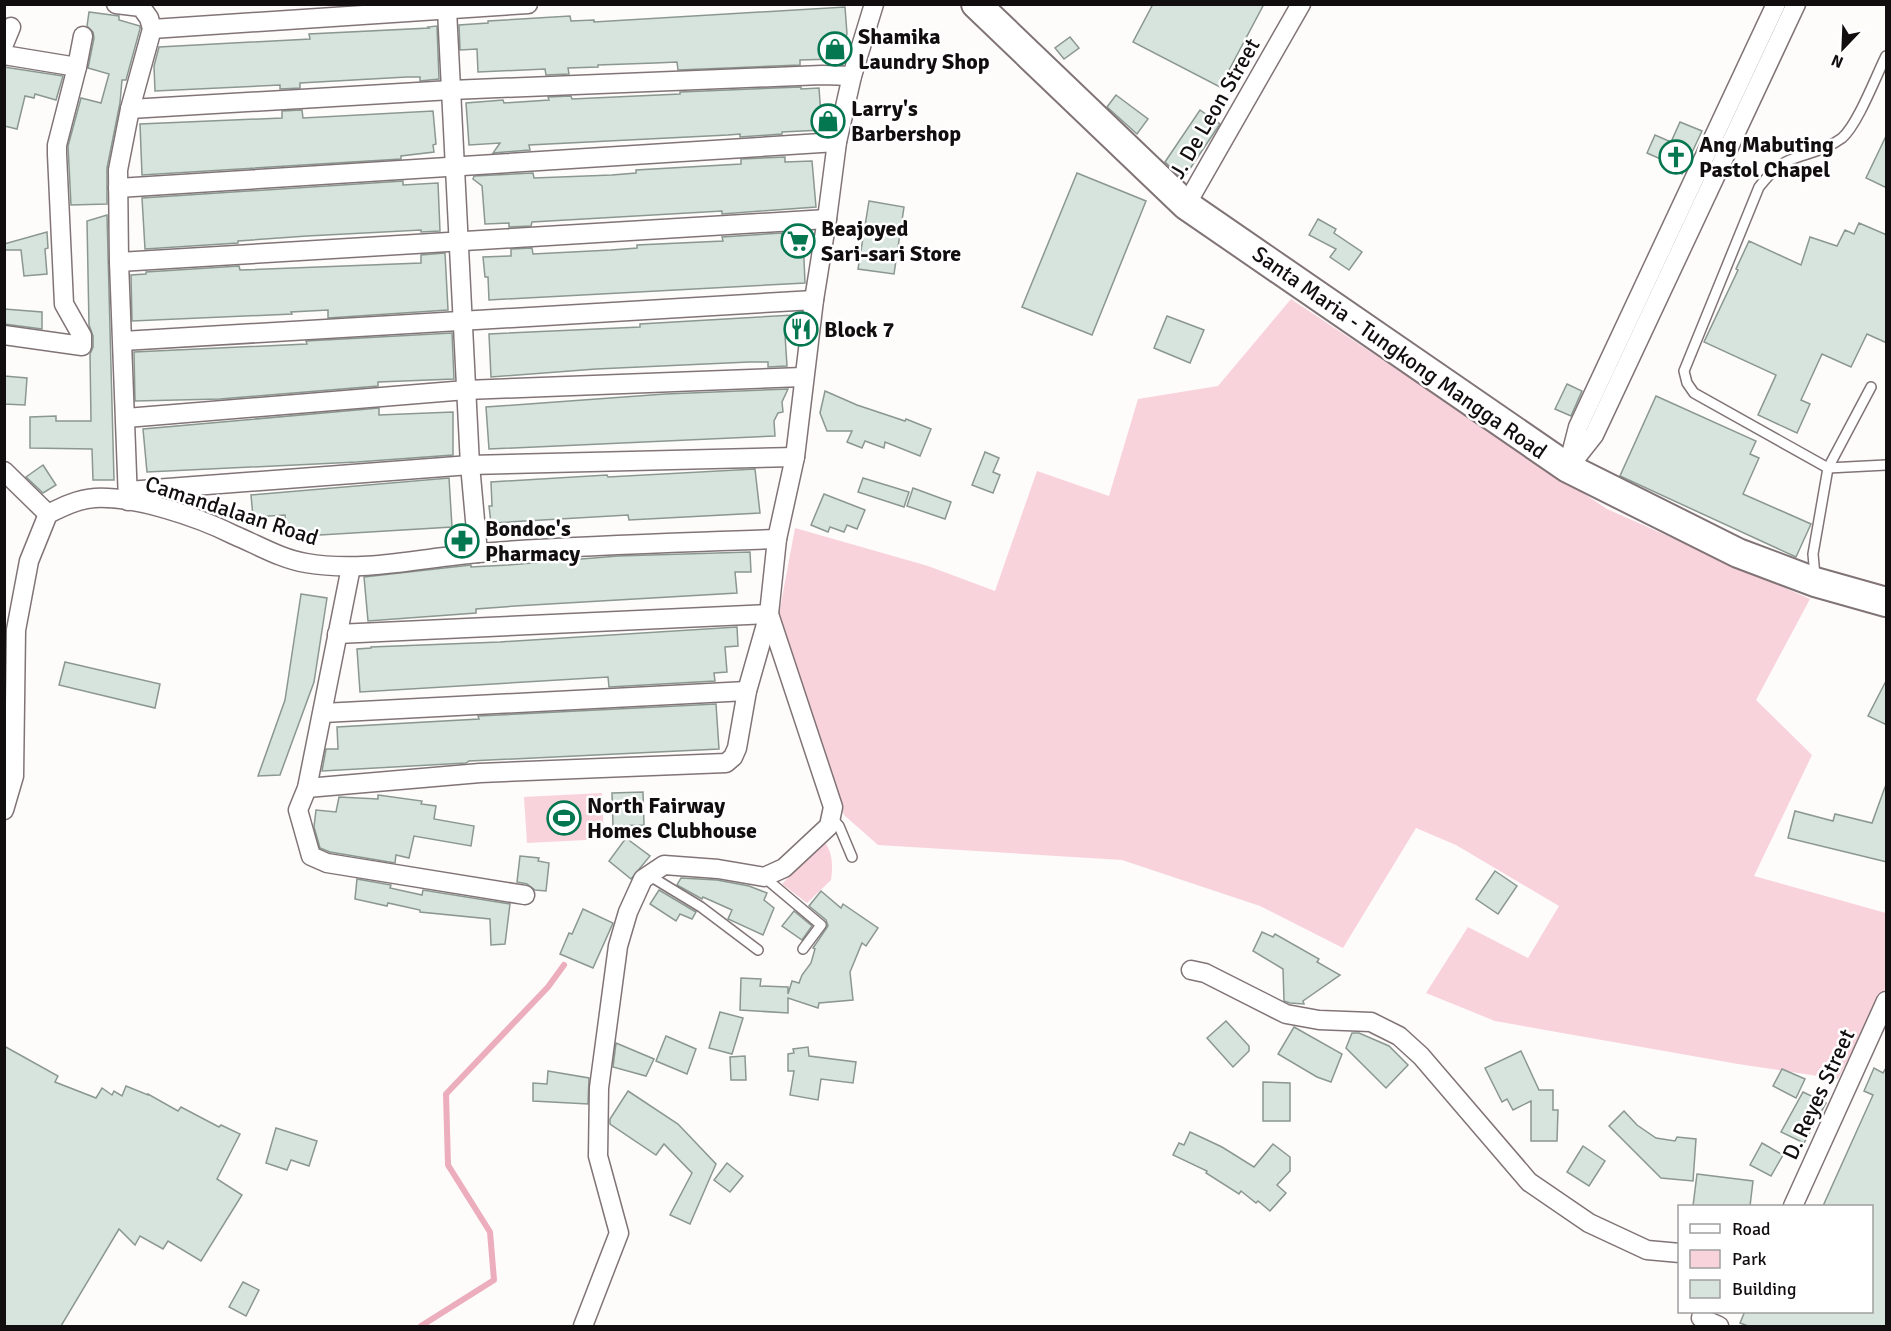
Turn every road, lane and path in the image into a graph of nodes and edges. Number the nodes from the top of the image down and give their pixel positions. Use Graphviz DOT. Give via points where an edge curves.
graph roads {
  1 [pos="116,4"];
  2 [pos="528,4"];
  3 [pos="874,4"];
  4 [pos="976,4"];
  5 [pos="1301,4"];
  6 [pos="1776,4"];
  7 [pos="1796,4"];
  8 [pos="447,10"];
  9 [pos="11,27"];
  10 [pos="152,29"];
  11 [pos="83,36"];
  12 [pos="4,44"];
  13 [pos="4,55"];
  14 [pos="1887,56"];
  15 [pos="77,67"];
  16 [pos="852,76"];
  17 [pos="452,90"];
  18 [pos="130,109"];
  19 [pos="837,142"];
  20 [pos="455,167"];
  21 [pos="118,188"];
  22 [pos="1186,205"];
  23 [pos="827,219"];
  24 [pos="459,243"];
  25 [pos="119,262"];
  26 [pos="814,300"];
  27 [pos="463,321"];
  28 [pos="4,335"];
  29 [pos="123,341"];
  30 [pos="804,377"];
  31 [pos="1871,387"];
  32 [pos="466,390"];
  33 [pos="126,418"];
  34 [pos="795,457"];
  35 [pos="470,465"];
  36 [pos="1887,465"];
  37 [pos="1568,468"];
  38 [pos="1828,468"];
  39 [pos="4,471"];
  40 [pos="128,496"];
  41 [pos="48,514"];
  42 [pos="777,539"];
  43 [pos="478,554"];
  44 [pos="351,567"];
  45 [pos="1815,582"];
  46 [pos="1887,602"];
  47 [pos="770,614"];
  48 [pos="337,634"];
  49 [pos="747,691"];
  50 [pos="323,713"];
  51 [pos="307,788"];
  52 [pos="4,810"];
  53 [pos="831,818"];
  54 [pos="852,856"];
  55 [pos="650,876"];
  56 [pos="764,877"];
  57 [pos="525,895"];
  58 [pos="803,949"];
  59 [pos="758,950"];
  60 [pos="1191,970"];
  61 [pos="1887,1001"];
  62 [pos="1792,1205"];
  63 [pos="1678,1253"];
  64 [pos="1702,1319"];
  65 [pos="583,1326"];
  66 [pos="1719,1326"];
  1 -- 10 [label="street" via="141,7"];
  2 -- 8 [label="street"];
  3 -- 16 [label="street"];
  4 -- 22 [label="main road, Santa Maria - Tungkong Mangga Road"];
  5 -- 22 [label="street, J. De Leon Street"];
  6 -- 37 [label="street" via="1578,427"];
  7 -- 37 [label="street" via="1594,435"];
  8 -- 10 [label="street"];
  8 -- 17 [label="street"];
  9 -- 12 [label="street"];
  10 -- 18 [label="street"];
  11 -- 15 [label="street"];
  13 -- 15 [label="street"];
  14 -- 38 [label="lane" via="1844,136 1828,147 1788,160 1759,187 1684,371 1694,393"];
  15 -- 28 [label="street" via="57,154 64,304 82,336 82,346"];
  16 -- 17 [label="street"];
  16 -- 19 [label="street"];
  17 -- 18 [label="street"];
  17 -- 20 [label="street"];
  18 -- 21 [label="street"];
  19 -- 20 [label="street"];
  19 -- 23 [label="street"];
  20 -- 21 [label="street"];
  20 -- 24 [label="street"];
  21 -- 25 [label="street"];
  22 -- 37 [label="main road, Santa Maria - Tungkong Mangga Road"];
  23 -- 24 [label="street"];
  23 -- 26 [label="street"];
  24 -- 25 [label="street"];
  24 -- 27 [label="street"];
  25 -- 29 [label="street"];
  26 -- 27 [label="street"];
  26 -- 30 [label="street"];
  27 -- 29 [label="street"];
  27 -- 32 [label="street"];
  29 -- 33 [label="street"];
  30 -- 32 [label="street"];
  30 -- 34 [label="street"];
  31 -- 38 [label="lane"];
  32 -- 33 [label="street"];
  32 -- 35 [label="street"];
  33 -- 40 [label="street"];
  34 -- 35 [label="street"];
  34 -- 42 [label="street"];
  35 -- 40 [label="street"];
  35 -- 43 [label="street"];
  36 -- 38 [label="lane"];
  37 -- 45 [label="main road, Santa Maria - Tungkong Mangga Road" via="1738,553"];
  38 -- 45 [label="lane" via="1813,554"];
  39 -- 41 [label="street"];
  40 -- 41 [label="street, Camandalaan Road" via="94,498"];
  40 -- 44 [label="street, Camandalaan Road" via="232,533 273,553 305,563"];
  41 -- 52 [label="street" via="29,561 16,630 14,776"];
  42 -- 43 [label="street, Camandalaan Road"];
  42 -- 47 [label="street"];
  43 -- 44 [label="street, Camandalaan Road"];
  44 -- 48 [label="street"];
  45 -- 46 [label="main road, Santa Maria - Tungkong Mangga Road"];
  47 -- 48 [label="street"];
  47 -- 49 [label="street"];
  47 -- 53 [label="street" via="833,807"];
  48 -- 50 [label="street"];
  49 -- 50 [label="street"];
  49 -- 51 [label="street" via="737,748 726,763 480,772"];
  50 -- 51 [label="street"];
  51 -- 57 [label="street" via="298,810 311,856 327,863"];
  53 -- 54 [label="lane" via="839,826"];
  53 -- 56 [label="street" via="804,851 784,868"];
  55 -- 56 [label="street" via="664,865"];
  55 -- 59 [label="lane"];
  55 -- 65 [label="street" via="643,879 618,946 598,1088 598,1156 619,1233"];
  56 -- 58 [label="lane" via="821,925"];
  60 -- 63 [label="street" via="1205,973 1286,1014 1371,1022 1399,1036 1421,1056 1529,1182 1589,1223 1647,1250"];
  61 -- 62 [label="street, D. Reyes Street"];
  64 -- 66 [label="street"];
}
